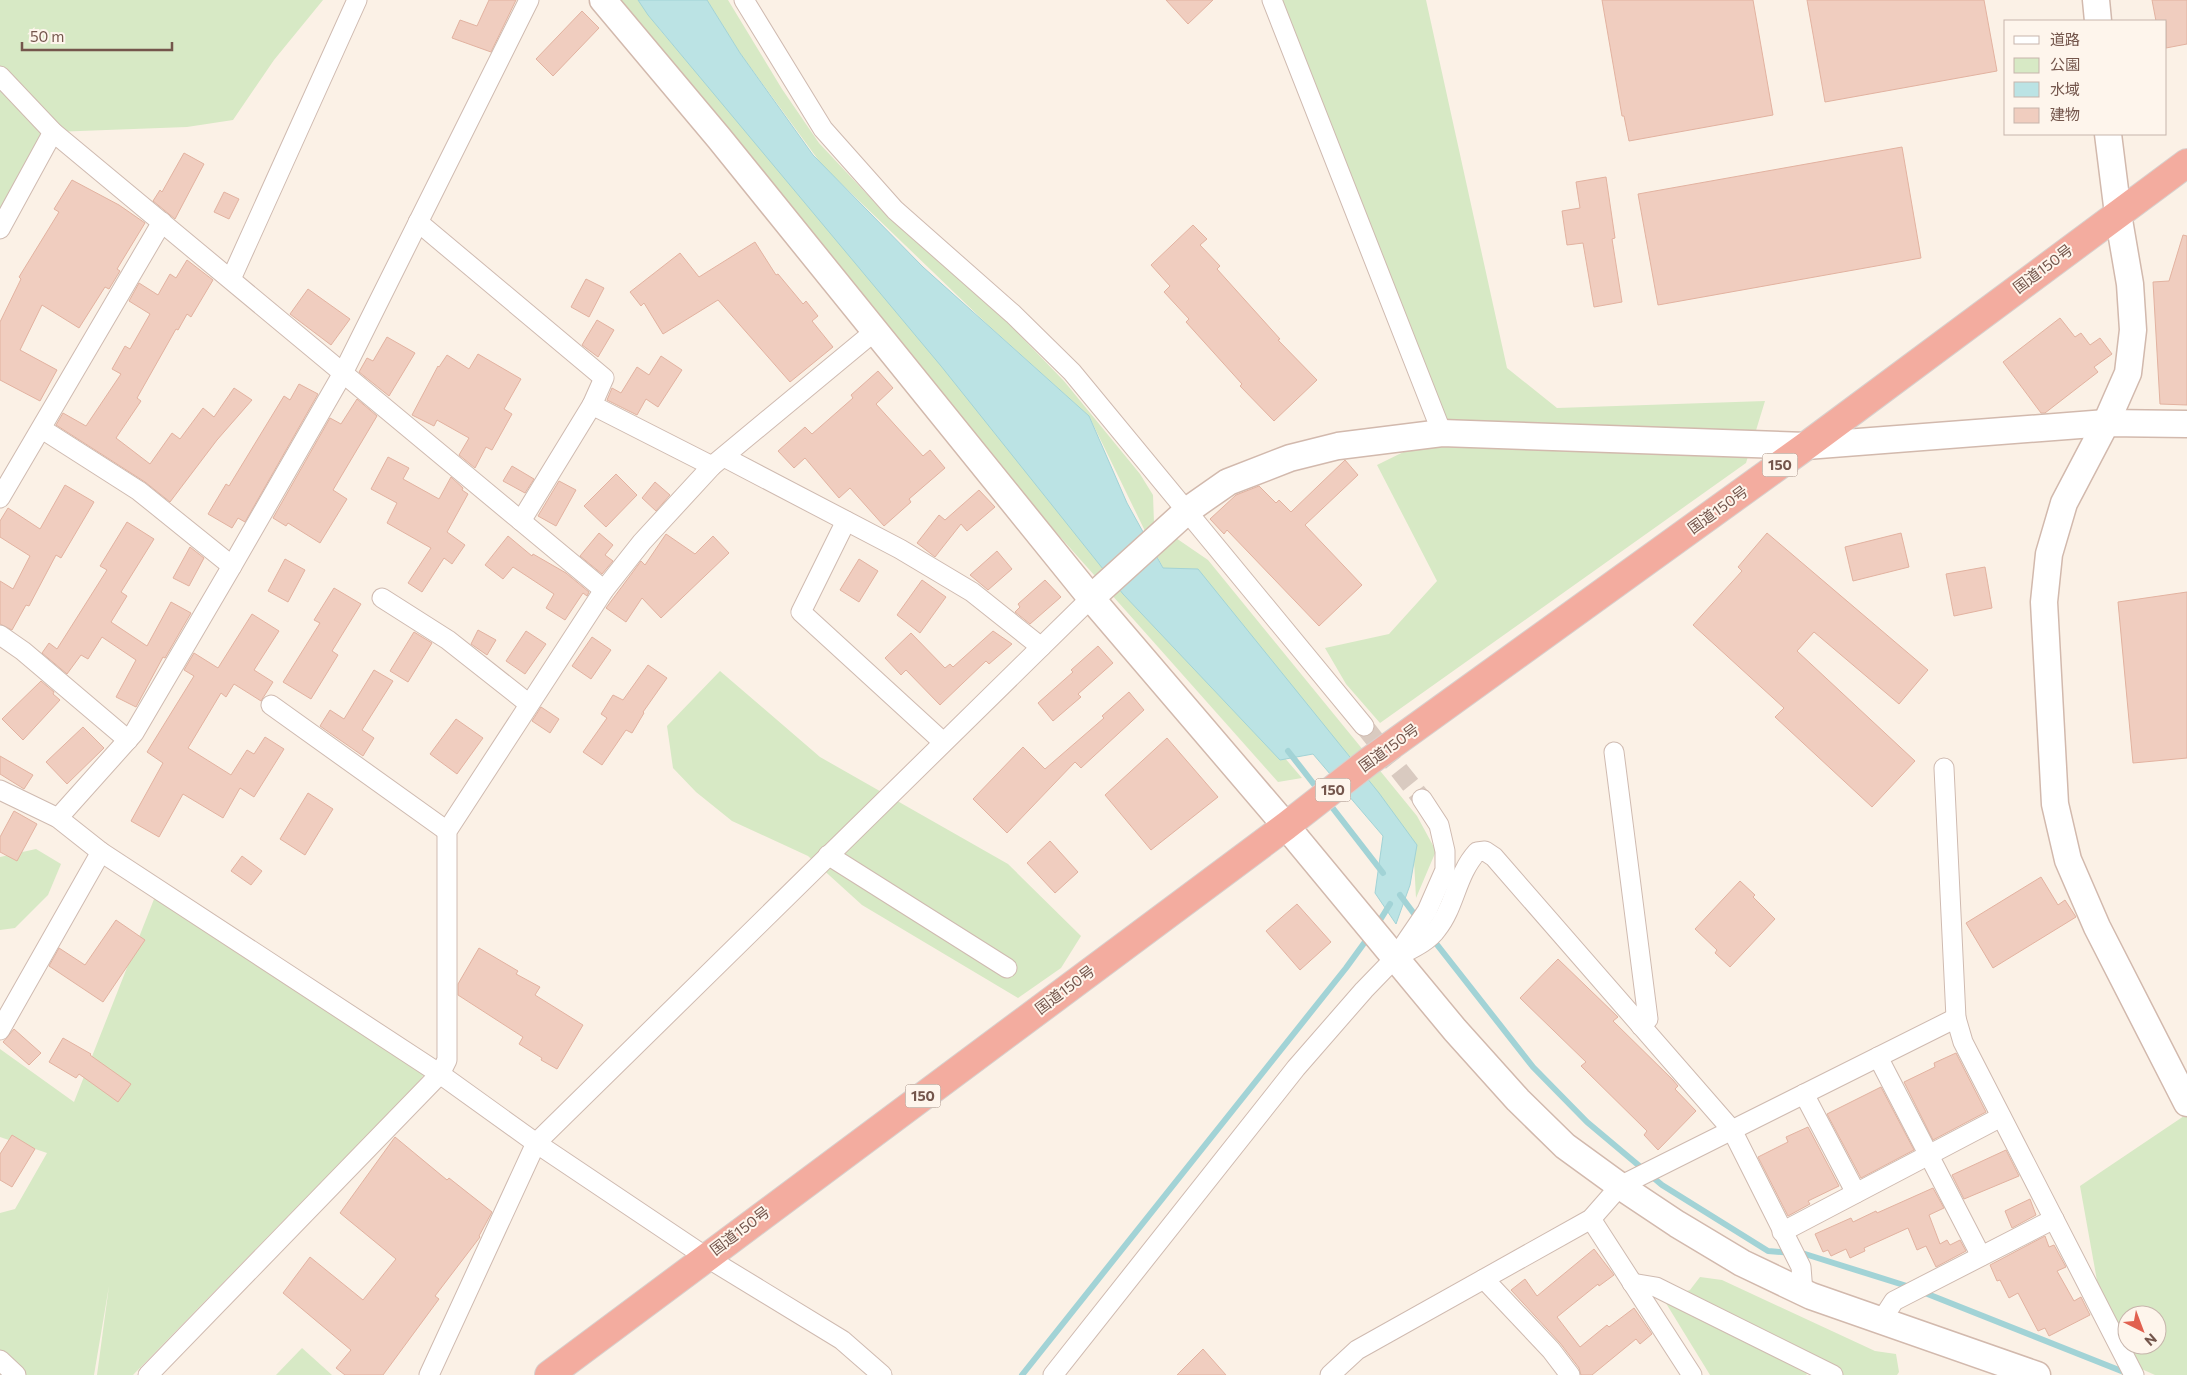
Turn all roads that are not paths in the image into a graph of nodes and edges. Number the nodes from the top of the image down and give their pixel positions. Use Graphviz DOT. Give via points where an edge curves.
graph roads {
  1 [pos="357,0"];
  2 [pos="529,0"];
  3 [pos="603,0"];
  4 [pos="744,0"];
  5 [pos="1272,0"];
  6 [pos="2096,0"];
  7 [pos="2098,20"];
  8 [pos="0,76"];
  9 [pos="53,132"];
  10 [pos="2108,135"];
  11 [pos="2187,163"];
  12 [pos="2118,214"];
  13 [pos="162,222"];
  14 [pos="418,222"];
  15 [pos="0,229"];
  16 [pos="231,279"];
  17 [pos="875,332"];
  18 [pos="343,373"];
  19 [pos="592,406"];
  20 [pos="2106,423"];
  21 [pos="2187,424"];
  22 [pos="42,429"];
  23 [pos="1442,432"];
  24 [pos="1806,446"];
  25 [pos="718,462"];
  26 [pos="0,498"];
  27 [pos="1188,510"];
  28 [pos="521,521"];
  29 [pos="846,521"];
  30 [pos="232,566"];
  31 [pos="604,590"];
  32 [pos="1097,593"];
  33 [pos="382,598"];
  34 [pos="0,635"];
  35 [pos="1041,647"];
  36 [pos="529,704"];
  37 [pos="271,705"];
  38 [pos="1364,726"];
  39 [pos="128,740"];
  40 [pos="943,742"];
  41 [pos="1614,752"];
  42 [pos="1944,768"];
  43 [pos="0,790"];
  44 [pos="1422,799"];
  45 [pos="58,818"];
  46 [pos="1292,822"];
  47 [pos="447,830"];
  48 [pos="101,852"];
  49 [pos="828,855"];
  50 [pos="1391,953"];
  51 [pos="1007,968"];
  52 [pos="1956,1018"];
  53 [pos="1641,1026"];
  54 [pos="0,1030"];
  55 [pos="1878,1057"];
  56 [pos="440,1074"];
  57 [pos="1804,1094"];
  58 [pos="2187,1103"];
  59 [pos="2001,1116"];
  60 [pos="1732,1130"];
  61 [pos="536,1143"];
  62 [pos="1928,1155"];
  63 [pos="1620,1186"];
  64 [pos="1856,1193"];
  65 [pos="1590,1219"];
  66 [pos="2054,1219"];
  67 [pos="1782,1232"];
  68 [pos="1981,1256"];
  69 [pos="706,1257"];
  70 [pos="1484,1279"];
  71 [pos="1632,1283"];
  72 [pos="1803,1292"];
  73 [pos="1881,1321"];
  74 [pos="0,1360"];
  75 [pos="16,1375"];
  76 [pos="148,1375"];
  77 [pos="429,1375"];
  78 [pos="549,1375"];
  79 [pos="882,1375"];
  80 [pos="1053,1375"];
  81 [pos="1330,1375"];
  82 [pos="1570,1375"];
  83 [pos="1692,1375"];
  84 [pos="1833,1375"];
  85 [pos="2037,1375"];
  86 [pos="2134,1375"];
  1 -- 16 [label="street"];
  2 -- 14 [label="street"];
  3 -- 17 [label="street"];
  4 -- 27 [label="street" via="823,129 895,210 1013,314 1072,372"];
  5 -- 23 [label="street"];
  6 -- 7 [label="street"];
  8 -- 9 [label="street"];
  9 -- 13 [label="street"];
  9 -- 15 [label="street"];
  10 -- 12 [label="street"];
  11 -- 12 [label="highway, 国道150号 / 150"];
  12 -- 20 [label="street" via="2130,284 2133,330 2128,373"];
  12 -- 24 [label="highway, 国道150号 / 150"];
  13 -- 16 [label="street"];
  13 -- 22 [label="street"];
  14 -- 18 [label="street"];
  14 -- 19 [label="street" via="604,378"];
  16 -- 18 [label="street"];
  17 -- 25 [label="street"];
  17 -- 32 [label="street"];
  18 -- 28 [label="street"];
  18 -- 30 [label="street"];
  19 -- 25 [label="street"];
  19 -- 28 [label="street"];
  20 -- 21 [label="street"];
  20 -- 24 [label="street"];
  20 -- 58 [label="street" via="2064,503 2049,554 2044,602 2055,804 2068,860 2097,927"];
  22 -- 26 [label="street"];
  22 -- 30 [label="street" via="139,491"];
  23 -- 24 [label="street"];
  23 -- 27 [label="street" via="1338,446 1290,458 1228,482"];
  24 -- 46 [label="highway, 国道150号 / 150" via="1368,762"];
  25 -- 29 [label="street"];
  25 -- 31 [label="street" via="642,542"];
  27 -- 32 [label="street"];
  27 -- 38 [label="street"];
  28 -- 31 [label="street"];
  29 -- 35 [label="street" via="972,592"];
  29 -- 40 [label="street" via="801,612"];
  30 -- 39 [label="street"];
  31 -- 36 [label="street"];
  32 -- 35 [label="street"];
  32 -- 46 [label="street"];
  33 -- 36 [label="street" via="448,640"];
  34 -- 39 [label="street" via="23,650"];
  35 -- 40 [label="street"];
  36 -- 47 [label="street"];
  37 -- 47 [label="street"];
  39 -- 45 [label="street"];
  40 -- 49 [label="street"];
  41 -- 53 [label="street" via="1648,1019"];
  42 -- 52 [label="street"];
  43 -- 45 [label="street"];
  44 -- 50 [label="street" via="1439,825 1446,851 1445,870 1427,911"];
  45 -- 48 [label="street"];
  46 -- 50 [label="street" via="1362,919"];
  46 -- 69 [label="highway, 国道150号 / 150"];
  47 -- 56 [label="street" via="447,1060"];
  48 -- 54 [label="street"];
  48 -- 56 [label="street"];
  49 -- 51 [label="street"];
  49 -- 61 [label="street"];
  50 -- 53 [label="street" via="1423,942 1437,930 1466,866 1477,852 1485,851 1494,857"];
  50 -- 63 [label="street" via="1454,1030 1518,1100 1565,1146"];
  50 -- 80 [label="street"];
  52 -- 55 [label="street"];
  52 -- 59 [label="street" via="1963,1042"];
  53 -- 60 [label="street"];
  55 -- 57 [label="street"];
  55 -- 62 [label="street"];
  56 -- 61 [label="street"];
  56 -- 76 [label="street"];
  57 -- 60 [label="street"];
  57 -- 64 [label="street"];
  59 -- 62 [label="street"];
  59 -- 66 [label="street"];
  60 -- 63 [label="street"];
  60 -- 67 [label="street"];
  61 -- 69 [label="street"];
  61 -- 77 [label="street"];
  62 -- 64 [label="street"];
  62 -- 68 [label="street"];
  63 -- 65 [label="street"];
  63 -- 72 [label="street" via="1742,1263"];
  64 -- 67 [label="street"];
  65 -- 70 [label="street"];
  65 -- 71 [label="street"];
  66 -- 68 [label="street"];
  66 -- 86 [label="street"];
  67 -- 72 [label="street" via="1801,1267"];
  68 -- 73 [label="street" via="1894,1301"];
  69 -- 78 [label="highway, 国道150号 / 150"];
  69 -- 79 [label="street" via="842,1340"];
  70 -- 81 [label="street" via="1357,1350"];
  70 -- 82 [label="street" via="1551,1350"];
  71 -- 83 [label="street"];
  71 -- 84 [label="street" via="1656,1287"];
  72 -- 73 [label="street"];
  73 -- 85 [label="street"];
  74 -- 75 [label="street"];
}
